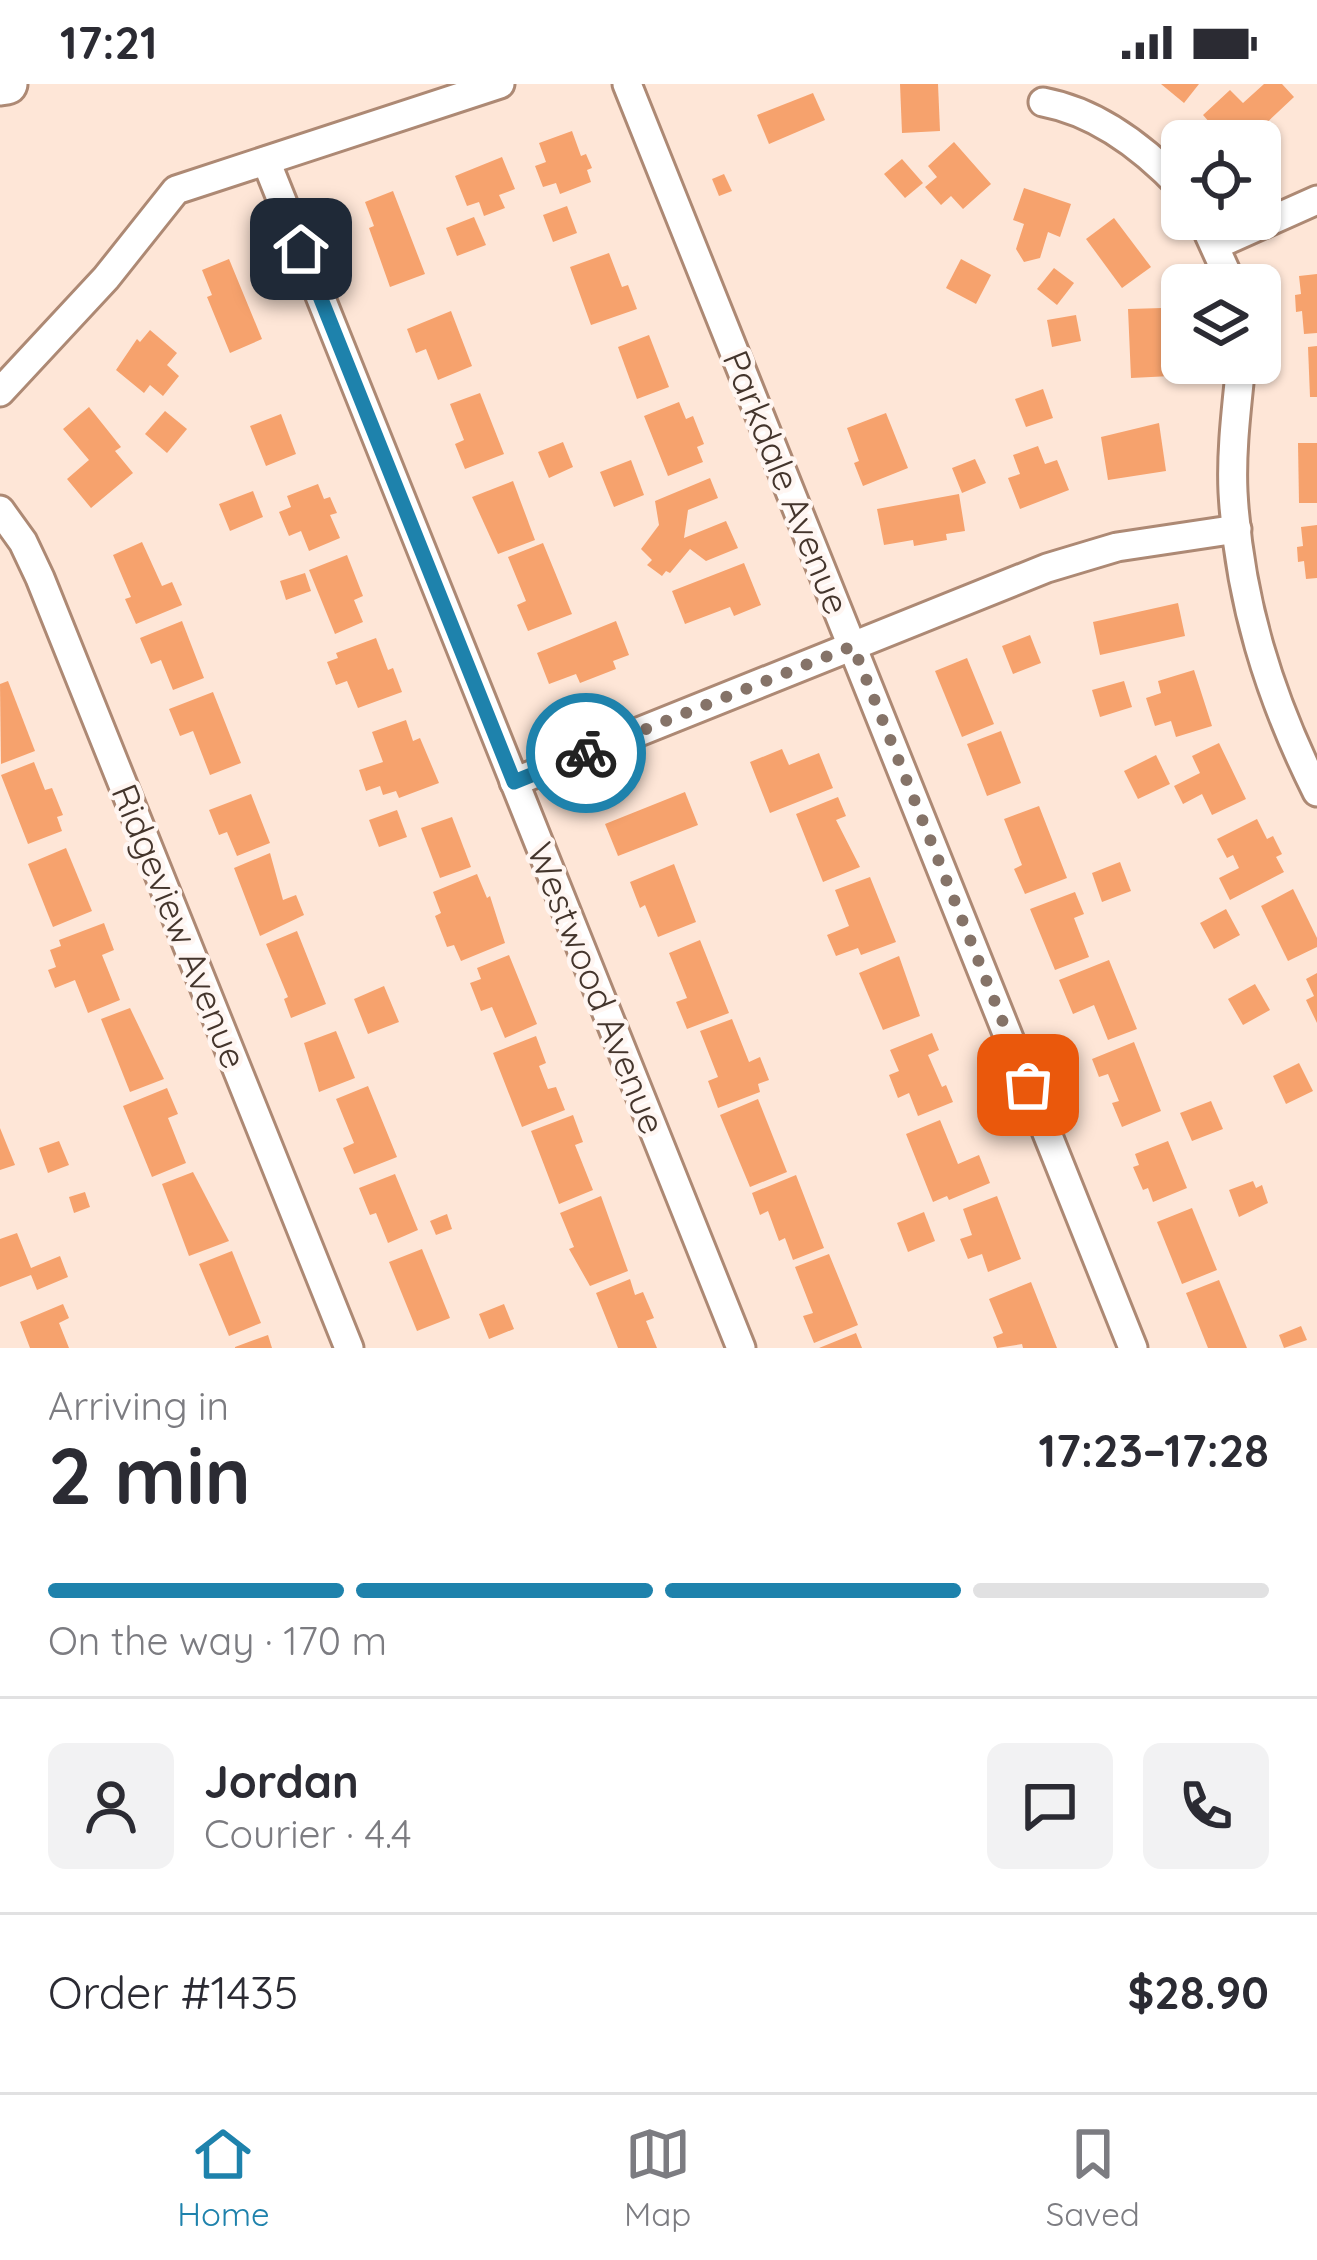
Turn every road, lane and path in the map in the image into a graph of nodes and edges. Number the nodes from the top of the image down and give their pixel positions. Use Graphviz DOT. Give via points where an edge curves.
graph roads {
  1 [pos="500,84"];
  2 [pos="627,84"];
  3 [pos="1043,102"];
  4 [pos="266,161"];
  5 [pos="1161,169"];
  6 [pos="1317,200"];
  7 [pos="1213,240"];
  8 [pos="1216,245"];
  9 [pos="1224,264"];
  10 [pos="1239,384"];
  11 [pos="0,392"];
  12 [pos="0,510"];
  13 [pos="1237,529"];
  14 [pos="853,646"];
  15 [pos="514,782"];
  16 [pos="1317,791"];
  17 [pos="349,1348"];
  18 [pos="741,1348"];
  19 [pos="1133,1348"];
  1 -- 4 [label="street"];
  2 -- 14 [label="street, Parkdale Avenue"];
  3 -- 5 [label="street" via="1132,142"];
  4 -- 11 [label="street" via="176,190"];
  4 -- 15 [label="street, Westwood Avenue"];
  6 -- 8 [label="street"];
  7 -- 8 [label="street"];
  8 -- 9 [label="street"];
  10 -- 13 [label="street"];
  12 -- 17 [label="street, Ridgeview Avenue" via="40,578"];
  13 -- 14 [label="street" via="1117,547 1047,568"];
  13 -- 16 [label="street" via="1253,634"];
  14 -- 15 [label="street"];
  14 -- 19 [label="street, Parkdale Avenue"];
  15 -- 18 [label="street, Westwood Avenue"];
}
